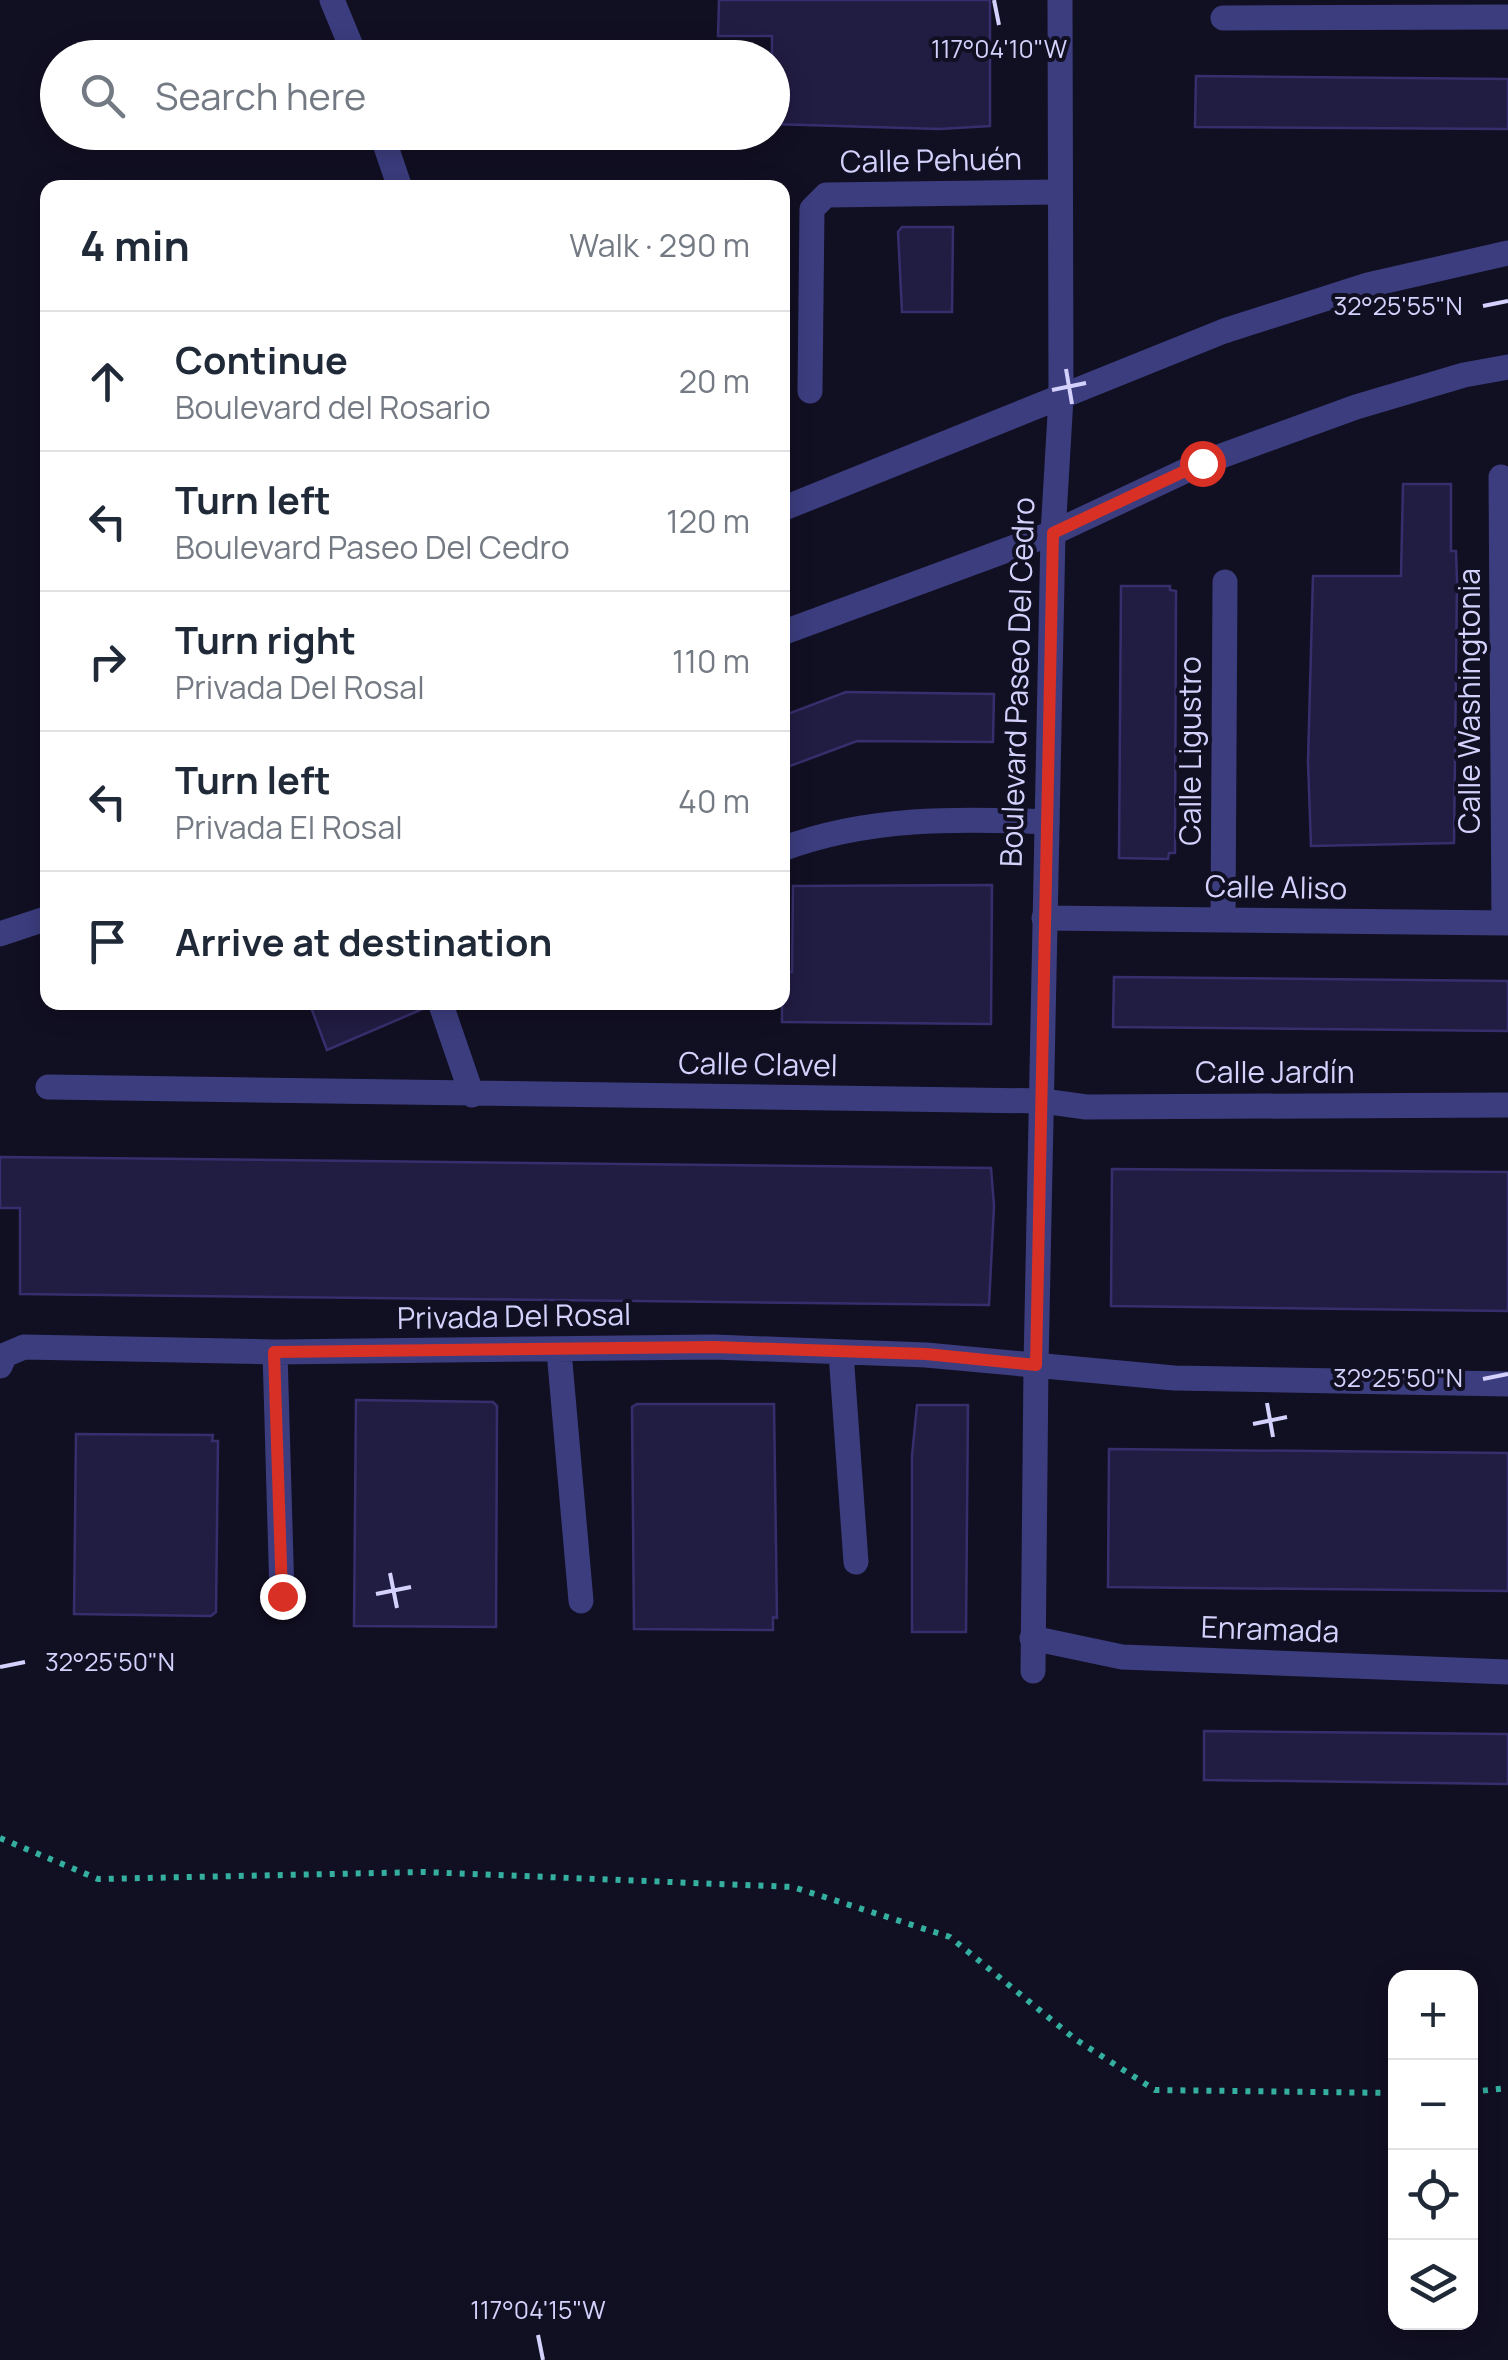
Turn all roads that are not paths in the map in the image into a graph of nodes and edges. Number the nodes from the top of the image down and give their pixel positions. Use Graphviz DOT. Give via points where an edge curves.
graph roads {
  1 [pos="332,0"];
  2 [pos="1060,0"];
  3 [pos="1508,17"];
  4 [pos="1223,18"];
  5 [pos="349,40"];
  6 [pos="387,150"];
  7 [pos="397,180"];
  8 [pos="1058,192"];
  9 [pos="1508,253"];
  10 [pos="1508,367"];
  11 [pos="810,391"];
  12 [pos="1061,398"];
  13 [pos="1501,477"];
  14 [pos="790,506"];
  15 [pos="1053,533"];
  16 [pos="1225,582"];
  17 [pos="790,630"];
  18 [pos="1047,822"];
  19 [pos="790,847"];
  20 [pos="1044,918"];
  21 [pos="1223,920"];
  22 [pos="40,921"];
  23 [pos="1506,923"];
  24 [pos="0,934"];
  25 [pos="443,1010"];
  26 [pos="48,1088"];
  27 [pos="472,1094"];
  28 [pos="1043,1101"];
  29 [pos="1508,1105"];
  30 [pos="559,1351"];
  31 [pos="274,1352"];
  32 [pos="841,1354"];
  33 [pos="1036,1365"];
  34 [pos="0,1366"];
  35 [pos="1508,1384"];
  36 [pos="856,1562"];
  37 [pos="282,1596"];
  38 [pos="581,1601"];
  39 [pos="1032,1638"];
  40 [pos="1033,1671"];
  41 [pos="1508,1672"];
  1 -- 5 [label="street"];
  2 -- 8 [label="street, Boulevard Paseo Del Cedro"];
  3 -- 4 [label="street"];
  6 -- 7 [label="street"];
  8 -- 11 [label="street, Calle Pehuén" via="826,194 817,200"];
  8 -- 12 [label="street, Boulevard Paseo Del Cedro"];
  9 -- 12 [label="street" via="1386,281 1224,331"];
  10 -- 15 [label="street" via="1356,407 1202,463"];
  12 -- 14 [label="street"];
  12 -- 15 [label="street, Boulevard Paseo Del Cedro"];
  13 -- 23 [label="street, Calle Washingtonia"];
  15 -- 17 [label="street"];
  15 -- 18 [label="street, Boulevard Paseo Del Cedro"];
  16 -- 21 [label="street, Calle Ligustro"];
  18 -- 19 [label="street" via="870,825"];
  18 -- 20 [label="street, Boulevard Paseo Del Cedro"];
  20 -- 21 [label="street, Calle Aliso"];
  20 -- 28 [label="street, Boulevard Paseo Del Cedro"];
  21 -- 23 [label="street, Calle Aliso"];
  22 -- 24 [label="street"];
  25 -- 27 [label="street"];
  26 -- 27 [label="street, Calle Clavel"];
  27 -- 28 [label="street, Calle Clavel"];
  28 -- 29 [label="street, Calle Jardín"];
  28 -- 33 [label="street, Boulevard Paseo Del Cedro"];
  30 -- 31 [label="street, Privada Del Rosal"];
  30 -- 32 [label="street, Privada Del Rosal" via="714,1347"];
  30 -- 38 [label="street"];
  31 -- 34 [label="street, Privada Del Rosal" via="24,1347 5,1355"];
  31 -- 37 [label="street"];
  32 -- 33 [label="street, Privada Del Rosal"];
  32 -- 36 [label="street"];
  33 -- 35 [label="street, Privada Del Rosal" via="1174,1378"];
  33 -- 39 [label="street, Boulevard Paseo Del Cedro"];
  39 -- 40 [label="street, Boulevard Paseo Del Cedro"];
  39 -- 41 [label="street, Enramada" via="1122,1657"];
}
